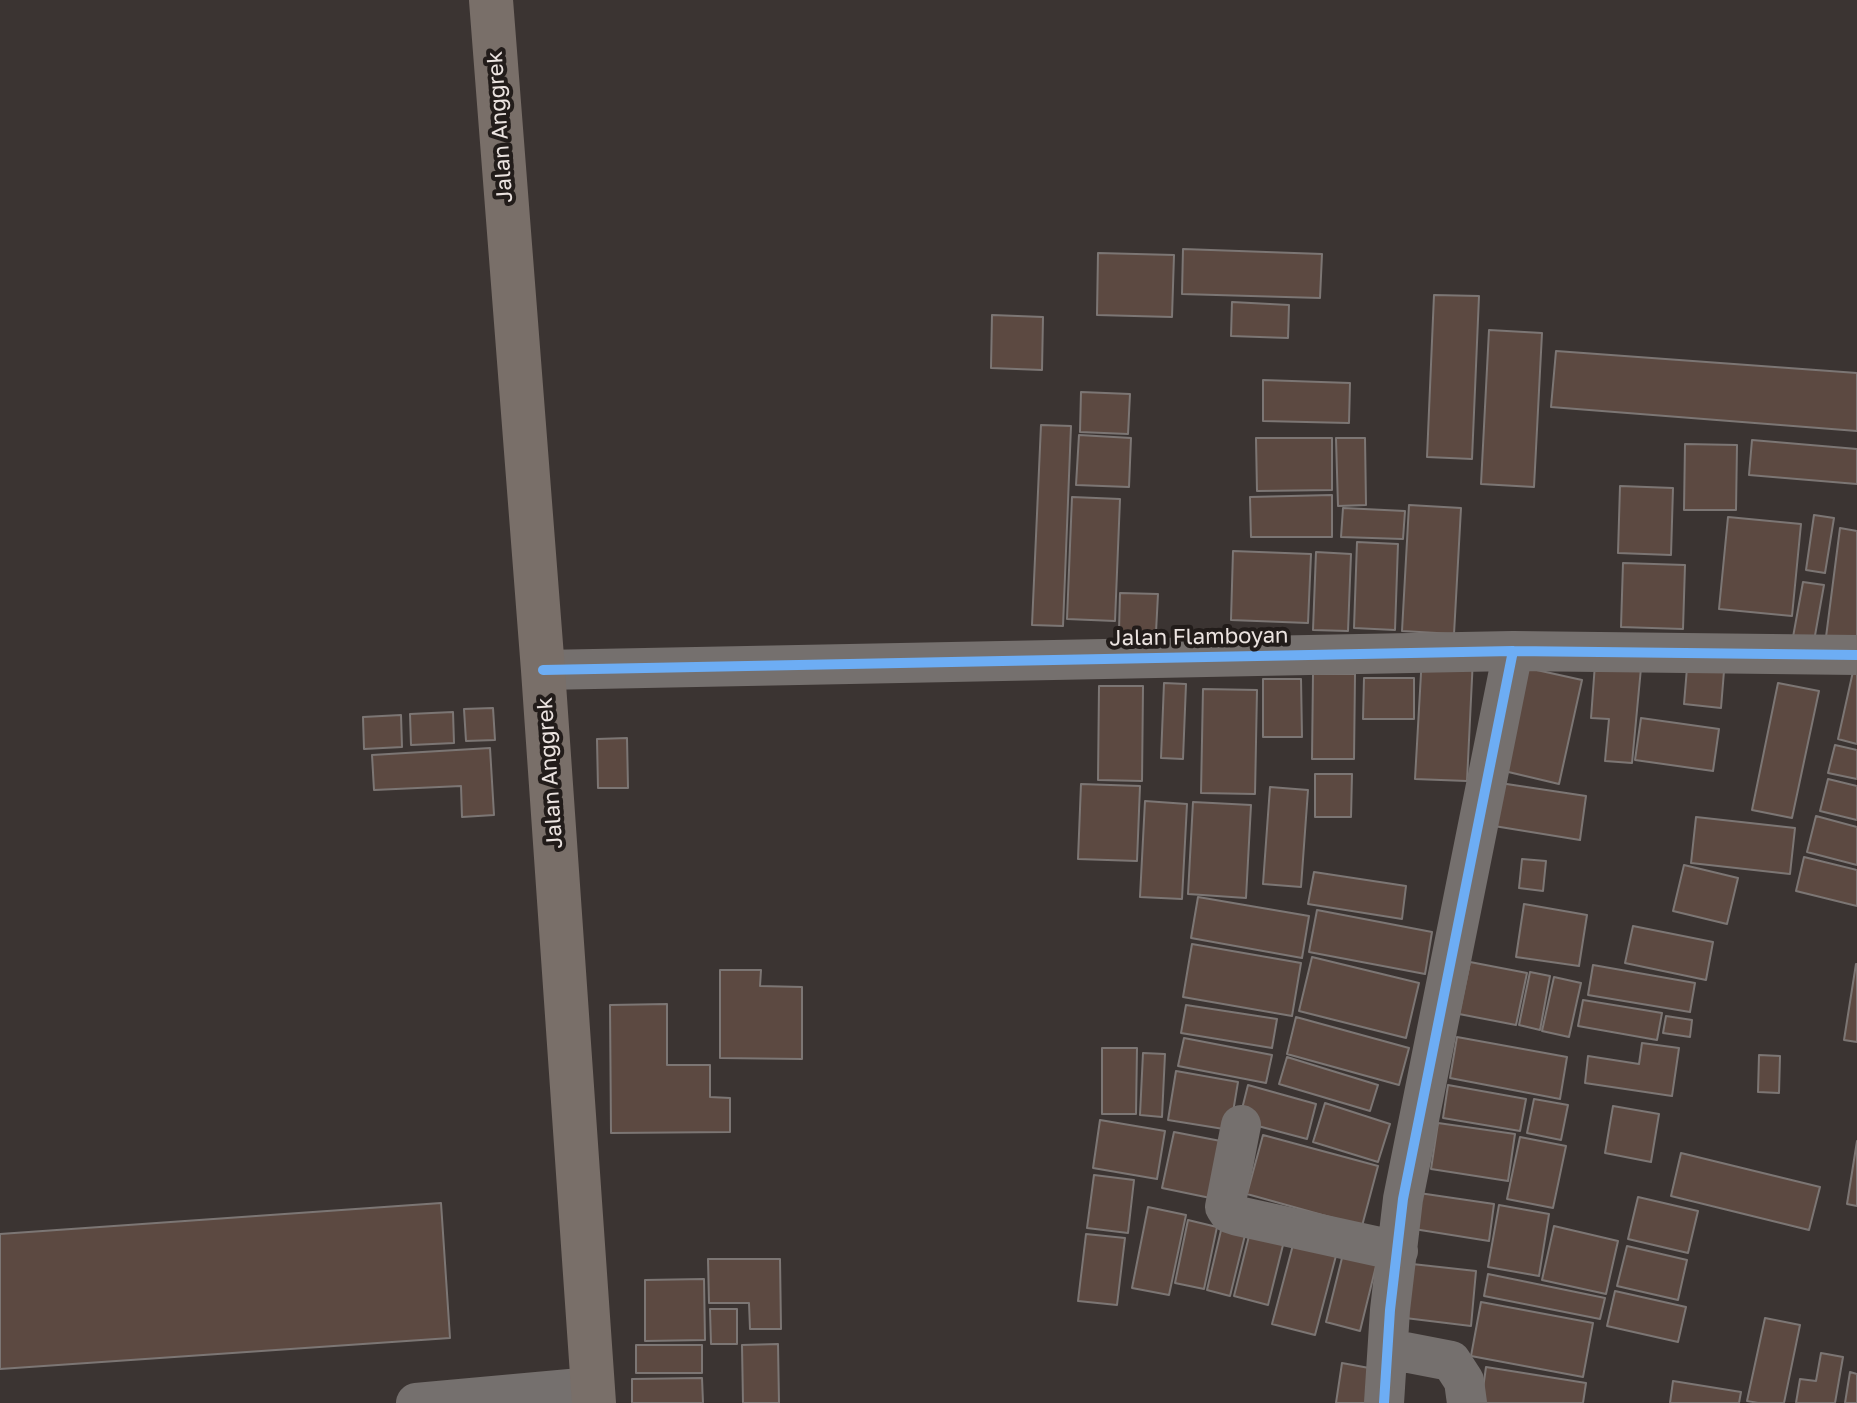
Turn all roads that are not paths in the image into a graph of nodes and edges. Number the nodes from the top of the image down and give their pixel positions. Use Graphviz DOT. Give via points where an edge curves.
graph roads {
  1 [pos="491,0"];
  2 [pos="1513,651"];
  3 [pos="1857,655"];
  4 [pos="543,670"];
  5 [pos="1241,1125"];
  6 [pos="1398,1251"];
  7 [pos="1389,1349"];
  8 [pos="593,1395"];
  9 [pos="416,1403"];
  10 [pos="1384,1403"];
  11 [pos="1467,1403"];
  1 -- 4 [label="highway, Jalan Anggrek"];
  2 -- 3 [label="street, Jalan Flamboyan"];
  2 -- 4 [label="street, Jalan Flamboyan"];
  2 -- 6 [label="street" via="1403,1199"];
  4 -- 8 [label="highway, Jalan Anggrek"];
  5 -- 6 [label="street" via="1225,1207 1229,1213"];
  6 -- 7 [label="street"];
  7 -- 10 [label="street"];
  7 -- 11 [label="street" via="1451,1361 1464,1381"];
  8 -- 9 [label="street"];
}
